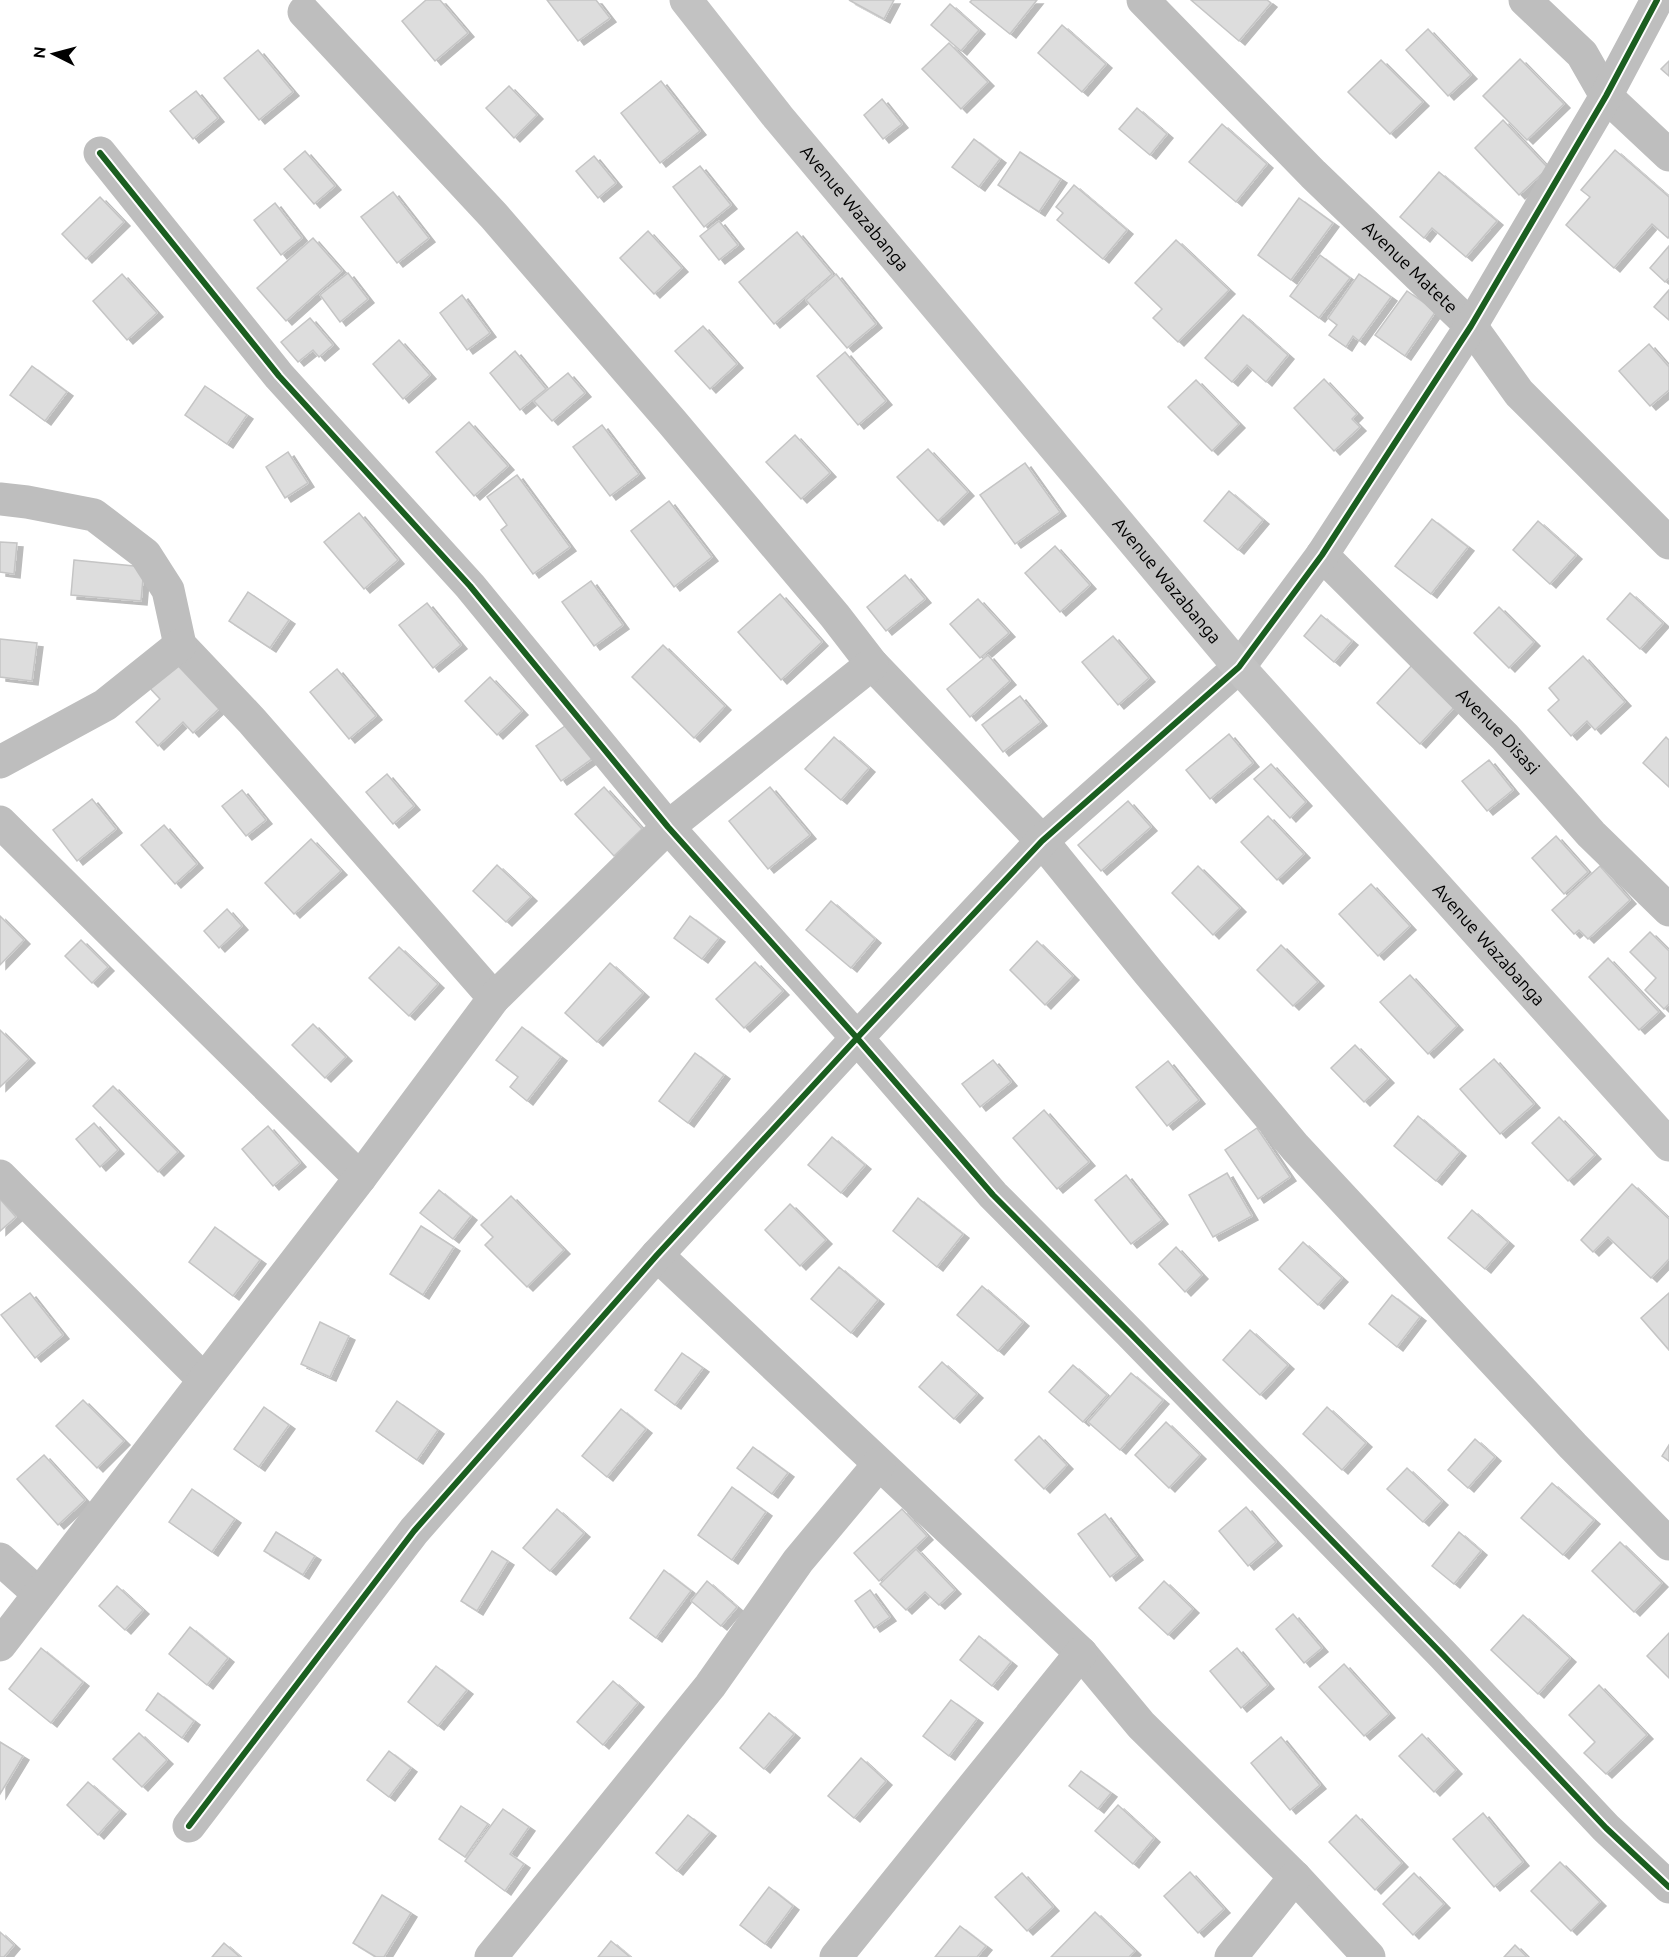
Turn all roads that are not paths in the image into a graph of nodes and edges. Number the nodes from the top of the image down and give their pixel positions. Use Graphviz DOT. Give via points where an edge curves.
graph roads {
  1 [pos="686,0"];
  2 [pos="1143,0"];
  3 [pos="1525,0"];
  4 [pos="1658,0"];
  5 [pos="304,12"];
  6 [pos="1606,96"];
  7 [pos="100,153"];
  8 [pos="1669,155"];
  9 [pos="1471,326"];
  10 [pos="0,499"];
  11 [pos="1669,543"];
  12 [pos="1322,555"];
  13 [pos="180,645"];
  14 [pos="872,664"];
  15 [pos="1239,667"];
  16 [pos="0,762"];
  17 [pos="0,822"];
  18 [pos="668,827"];
  19 [pos="1042,841"];
  20 [pos="1669,910"];
  21 [pos="494,998"];
  22 [pos="857,1038"];
  23 [pos="1669,1145"];
  24 [pos="0,1176"];
  25 [pos="360,1178"];
  26 [pos="657,1255"];
  27 [pos="204,1380"];
  28 [pos="879,1464"];
  29 [pos="1669,1544"];
  30 [pos="0,1559"];
  31 [pos="39,1594"];
  32 [pos="0,1645"];
  33 [pos="1081,1653"];
  34 [pos="189,1826"];
  35 [pos="1295,1877"];
  36 [pos="1669,1887"];
  37 [pos="491,1957"];
  38 [pos="836,1957"];
  39 [pos="1231,1957"];
  40 [pos="1369,1957"];
  1 -- 15 [label="main road, Avenue Wazabanga" via="778,117"];
  2 -- 9 [label="street, Avenue Matete" via="1313,174"];
  3 -- 6 [label="street" via="1582,54"];
  4 -- 6 [label="street"];
  5 -- 14 [label="street" via="494,216 672,422"];
  6 -- 8 [label="street"];
  6 -- 9 [label="street"];
  7 -- 18 [label="street" via="279,376 470,586"];
  9 -- 11 [label="street, Avenue Matete" via="1519,393"];
  9 -- 12 [label="street"];
  10 -- 13 [label="street" via="94,515 145,554 168,590"];
  12 -- 15 [label="street"];
  12 -- 20 [label="street, Avenue Disasi" via="1505,737 1591,834"];
  13 -- 16 [label="street" via="105,705"];
  13 -- 21 [label="street" via="252,720"];
  14 -- 18 [label="street"];
  14 -- 19 [label="street"];
  15 -- 19 [label="street"];
  15 -- 23 [label="main road, Avenue Wazabanga"];
  17 -- 25 [label="street"];
  18 -- 21 [label="street"];
  18 -- 22 [label="street"];
  19 -- 22 [label="street"];
  19 -- 29 [label="street" via="1295,1147"];
  21 -- 25 [label="street"];
  22 -- 26 [label="street"];
  22 -- 36 [label="street" via="993,1195 1426,1638 1605,1828"];
  24 -- 27 [label="street"];
  25 -- 27 [label="street"];
  26 -- 28 [label="street"];
  26 -- 34 [label="street" via="414,1531"];
  27 -- 31 [label="street"];
  28 -- 33 [label="street"];
  28 -- 37 [label="street" via="798,1561 710,1686"];
  30 -- 31 [label="street"];
  31 -- 32 [label="street"];
  33 -- 35 [label="street" via="1141,1725"];
  33 -- 38 [label="street"];
  35 -- 39 [label="street"];
  35 -- 40 [label="street"];
}
